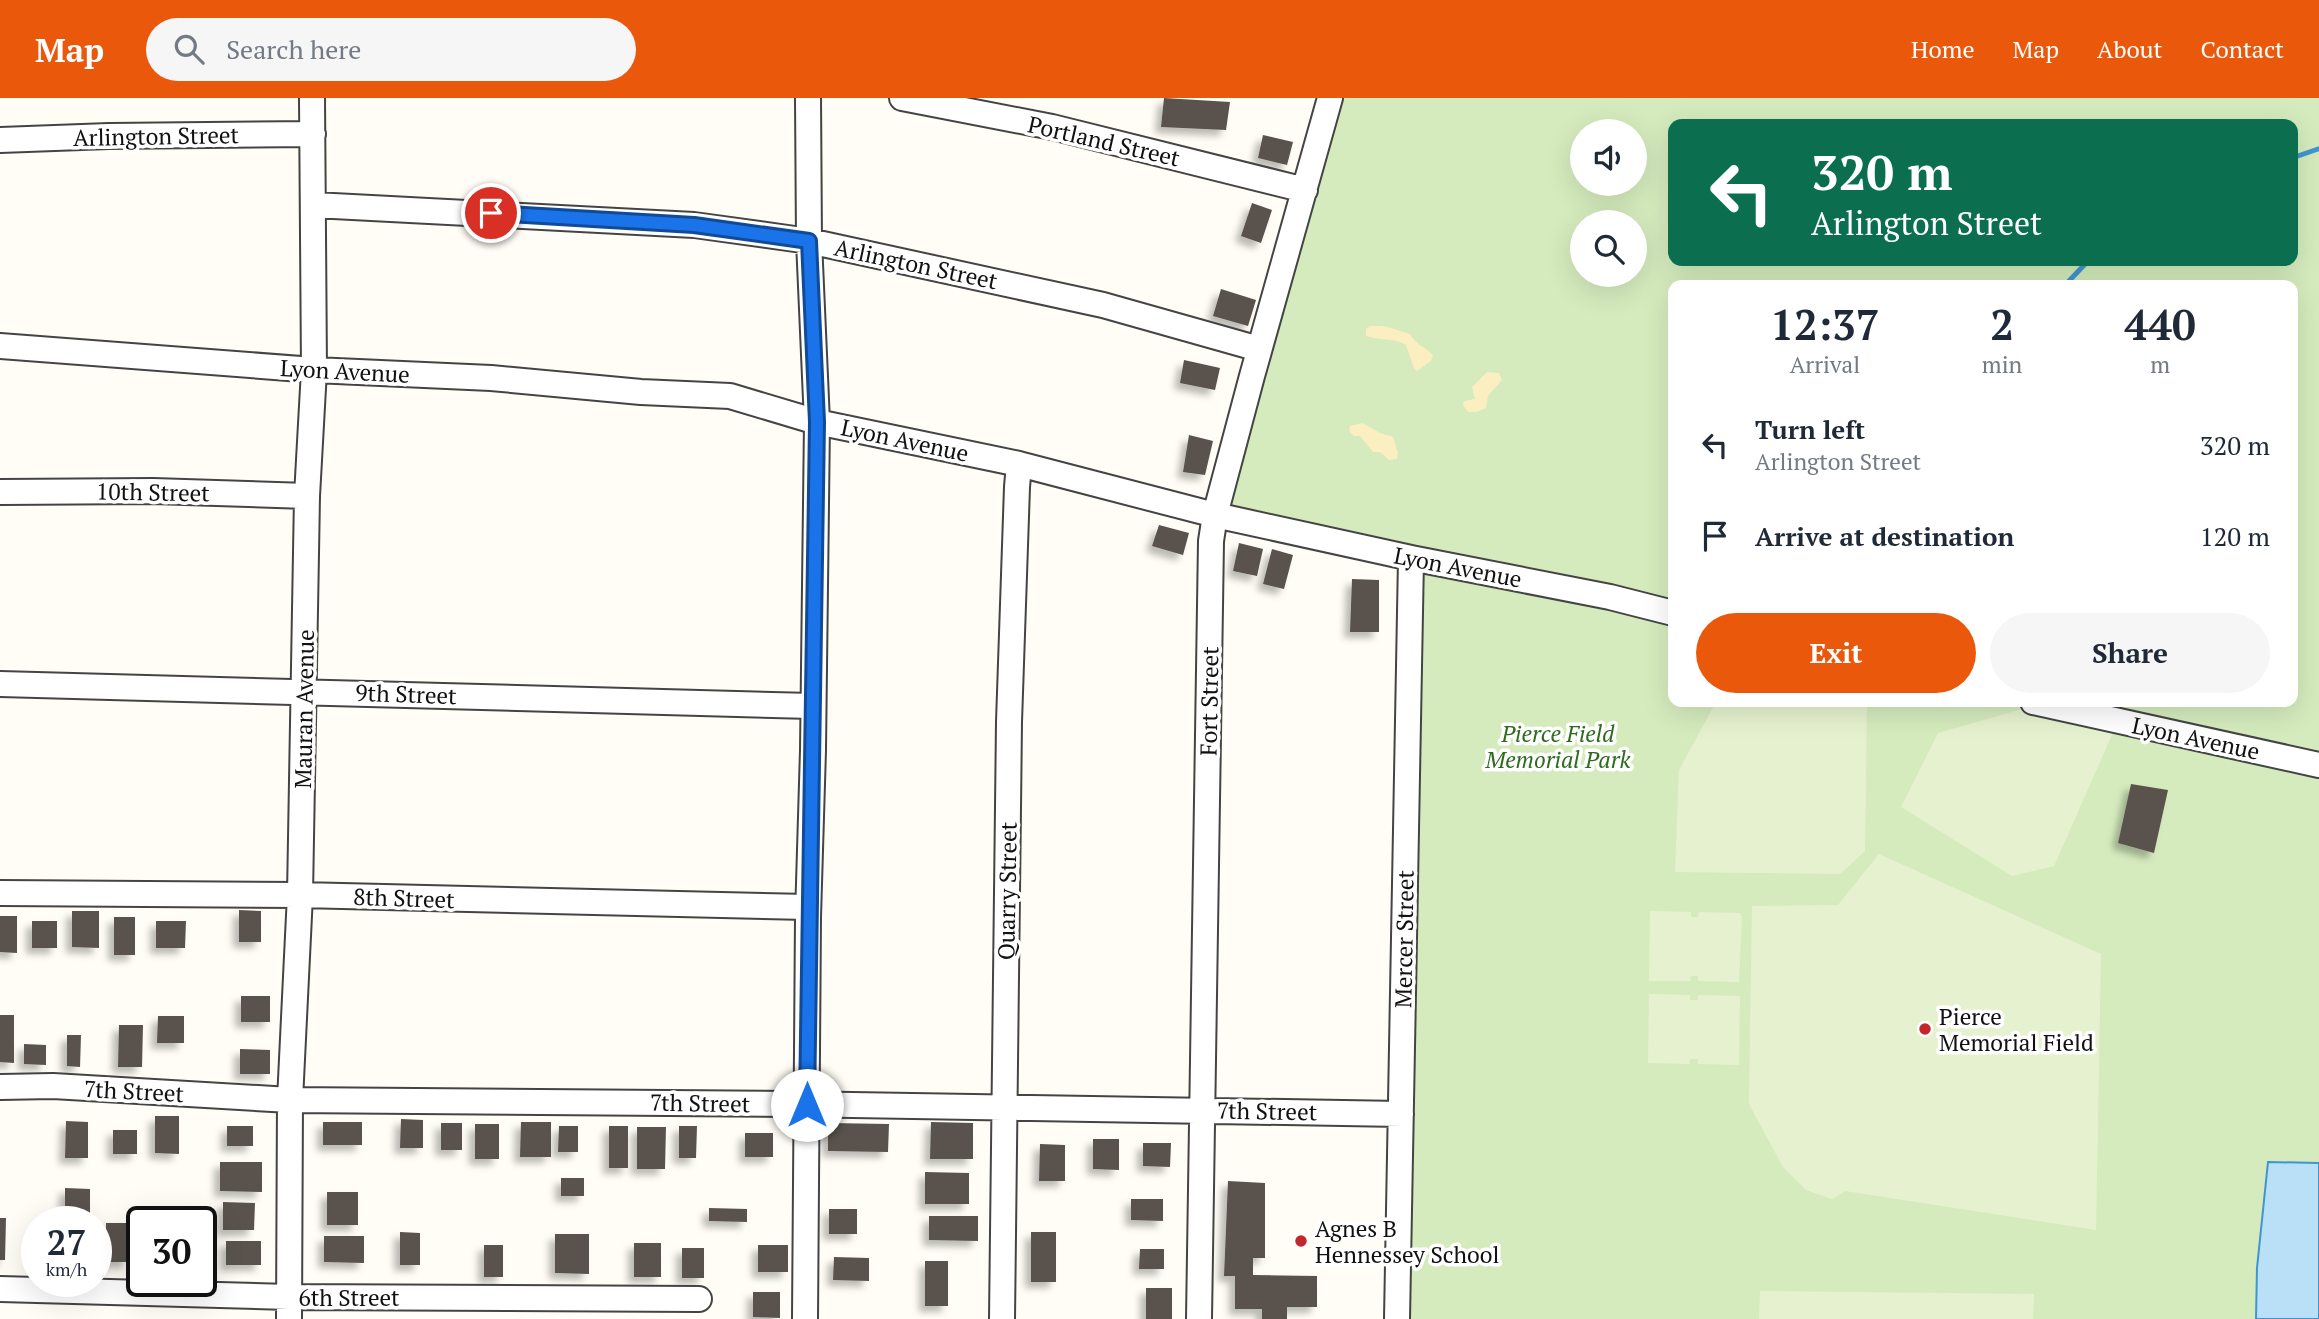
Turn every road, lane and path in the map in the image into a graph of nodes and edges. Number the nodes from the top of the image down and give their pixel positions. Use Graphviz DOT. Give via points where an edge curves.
graph roads {
  1 [pos="312,98"];
  2 [pos="808,98"];
  3 [pos="902,98"];
  4 [pos="1330,98"];
  5 [pos="313,134"];
  6 [pos="0,140"];
  7 [pos="1305,190"];
  8 [pos="314,205"];
  9 [pos="809,241"];
  10 [pos="0,346"];
  11 [pos="1259,349"];
  12 [pos="314,370"];
  13 [pos="817,422"];
  14 [pos="1019,464"];
  15 [pos="0,492"];
  16 [pos="307,496"];
  17 [pos="1215,515"];
  18 [pos="1411,558"];
  19 [pos="1668,612"];
  20 [pos="0,684"];
  21 [pos="304,691"];
  22 [pos="812,706"];
  23 [pos="2056,707"];
  24 [pos="2319,765"];
  25 [pos="0,893"];
  26 [pos="300,895"];
  27 [pos="808,907"];
  28 [pos="0,1087"];
  29 [pos="290,1100"];
  30 [pos="807,1105"];
  31 [pos="1005,1108"];
  32 [pos="1204,1110"];
  33 [pos="1401,1114"];
  34 [pos="0,1289"];
  35 [pos="699,1299"];
  36 [pos="289,1308"];
  37 [pos="806,1319"];
  38 [pos="1002,1319"];
  39 [pos="1199,1319"];
  40 [pos="1397,1319"];
  1 -- 5 [label="street, Mauran Avenue"];
  2 -- 9 [label="street"];
  3 -- 7 [label="street, Portland Street" via="1052,127"];
  4 -- 7 [label="street, Fort Street"];
  5 -- 6 [label="street, Arlington Street"];
  5 -- 8 [label="street, Mauran Avenue"];
  7 -- 11 [label="street, Fort Street"];
  8 -- 9 [label="street, Arlington Street" via="694,225"];
  8 -- 12 [label="street, Mauran Avenue"];
  9 -- 11 [label="street, Arlington Street" via="1103,306"];
  9 -- 13 [label="street"];
  10 -- 12 [label="street, Lyon Avenue"];
  11 -- 17 [label="street, Fort Street"];
  12 -- 13 [label="street, Lyon Avenue" via="491,377 730,396"];
  12 -- 16 [label="street, Mauran Avenue"];
  13 -- 14 [label="street, Lyon Avenue"];
  13 -- 22 [label="street"];
  14 -- 17 [label="street, Lyon Avenue"];
  14 -- 31 [label="street, Quarry Street" via="1009,722"];
  15 -- 16 [label="street, 10th Street"];
  16 -- 21 [label="street, Mauran Avenue"];
  17 -- 18 [label="street, Lyon Avenue"];
  17 -- 32 [label="street, Fort Street" via="1211,541"];
  18 -- 19 [label="street, Lyon Avenue"];
  18 -- 33 [label="street, Mercer Street"];
  20 -- 21 [label="street, 9th Street"];
  21 -- 22 [label="street, 9th Street"];
  21 -- 26 [label="street, Mauran Avenue"];
  22 -- 27 [label="street"];
  23 -- 24 [label="street, Lyon Avenue"];
  25 -- 26 [label="street, 8th Street"];
  26 -- 27 [label="street, 8th Street"];
  26 -- 29 [label="street, Mauran Avenue"];
  27 -- 30 [label="street"];
  28 -- 29 [label="street, 7th Street"];
  29 -- 30 [label="street, 7th Street"];
  29 -- 36 [label="street, Mauran Avenue"];
  30 -- 31 [label="street, 7th Street"];
  30 -- 37 [label="street"];
  31 -- 32 [label="street, 7th Street"];
  31 -- 38 [label="street, Quarry Street"];
  32 -- 33 [label="street, 7th Street"];
  32 -- 39 [label="street, Fort Street"];
  33 -- 40 [label="street, Mercer Street"];
  34 -- 36 [label="street, 6th Street"];
  35 -- 36 [label="street, 6th Street"];
}
